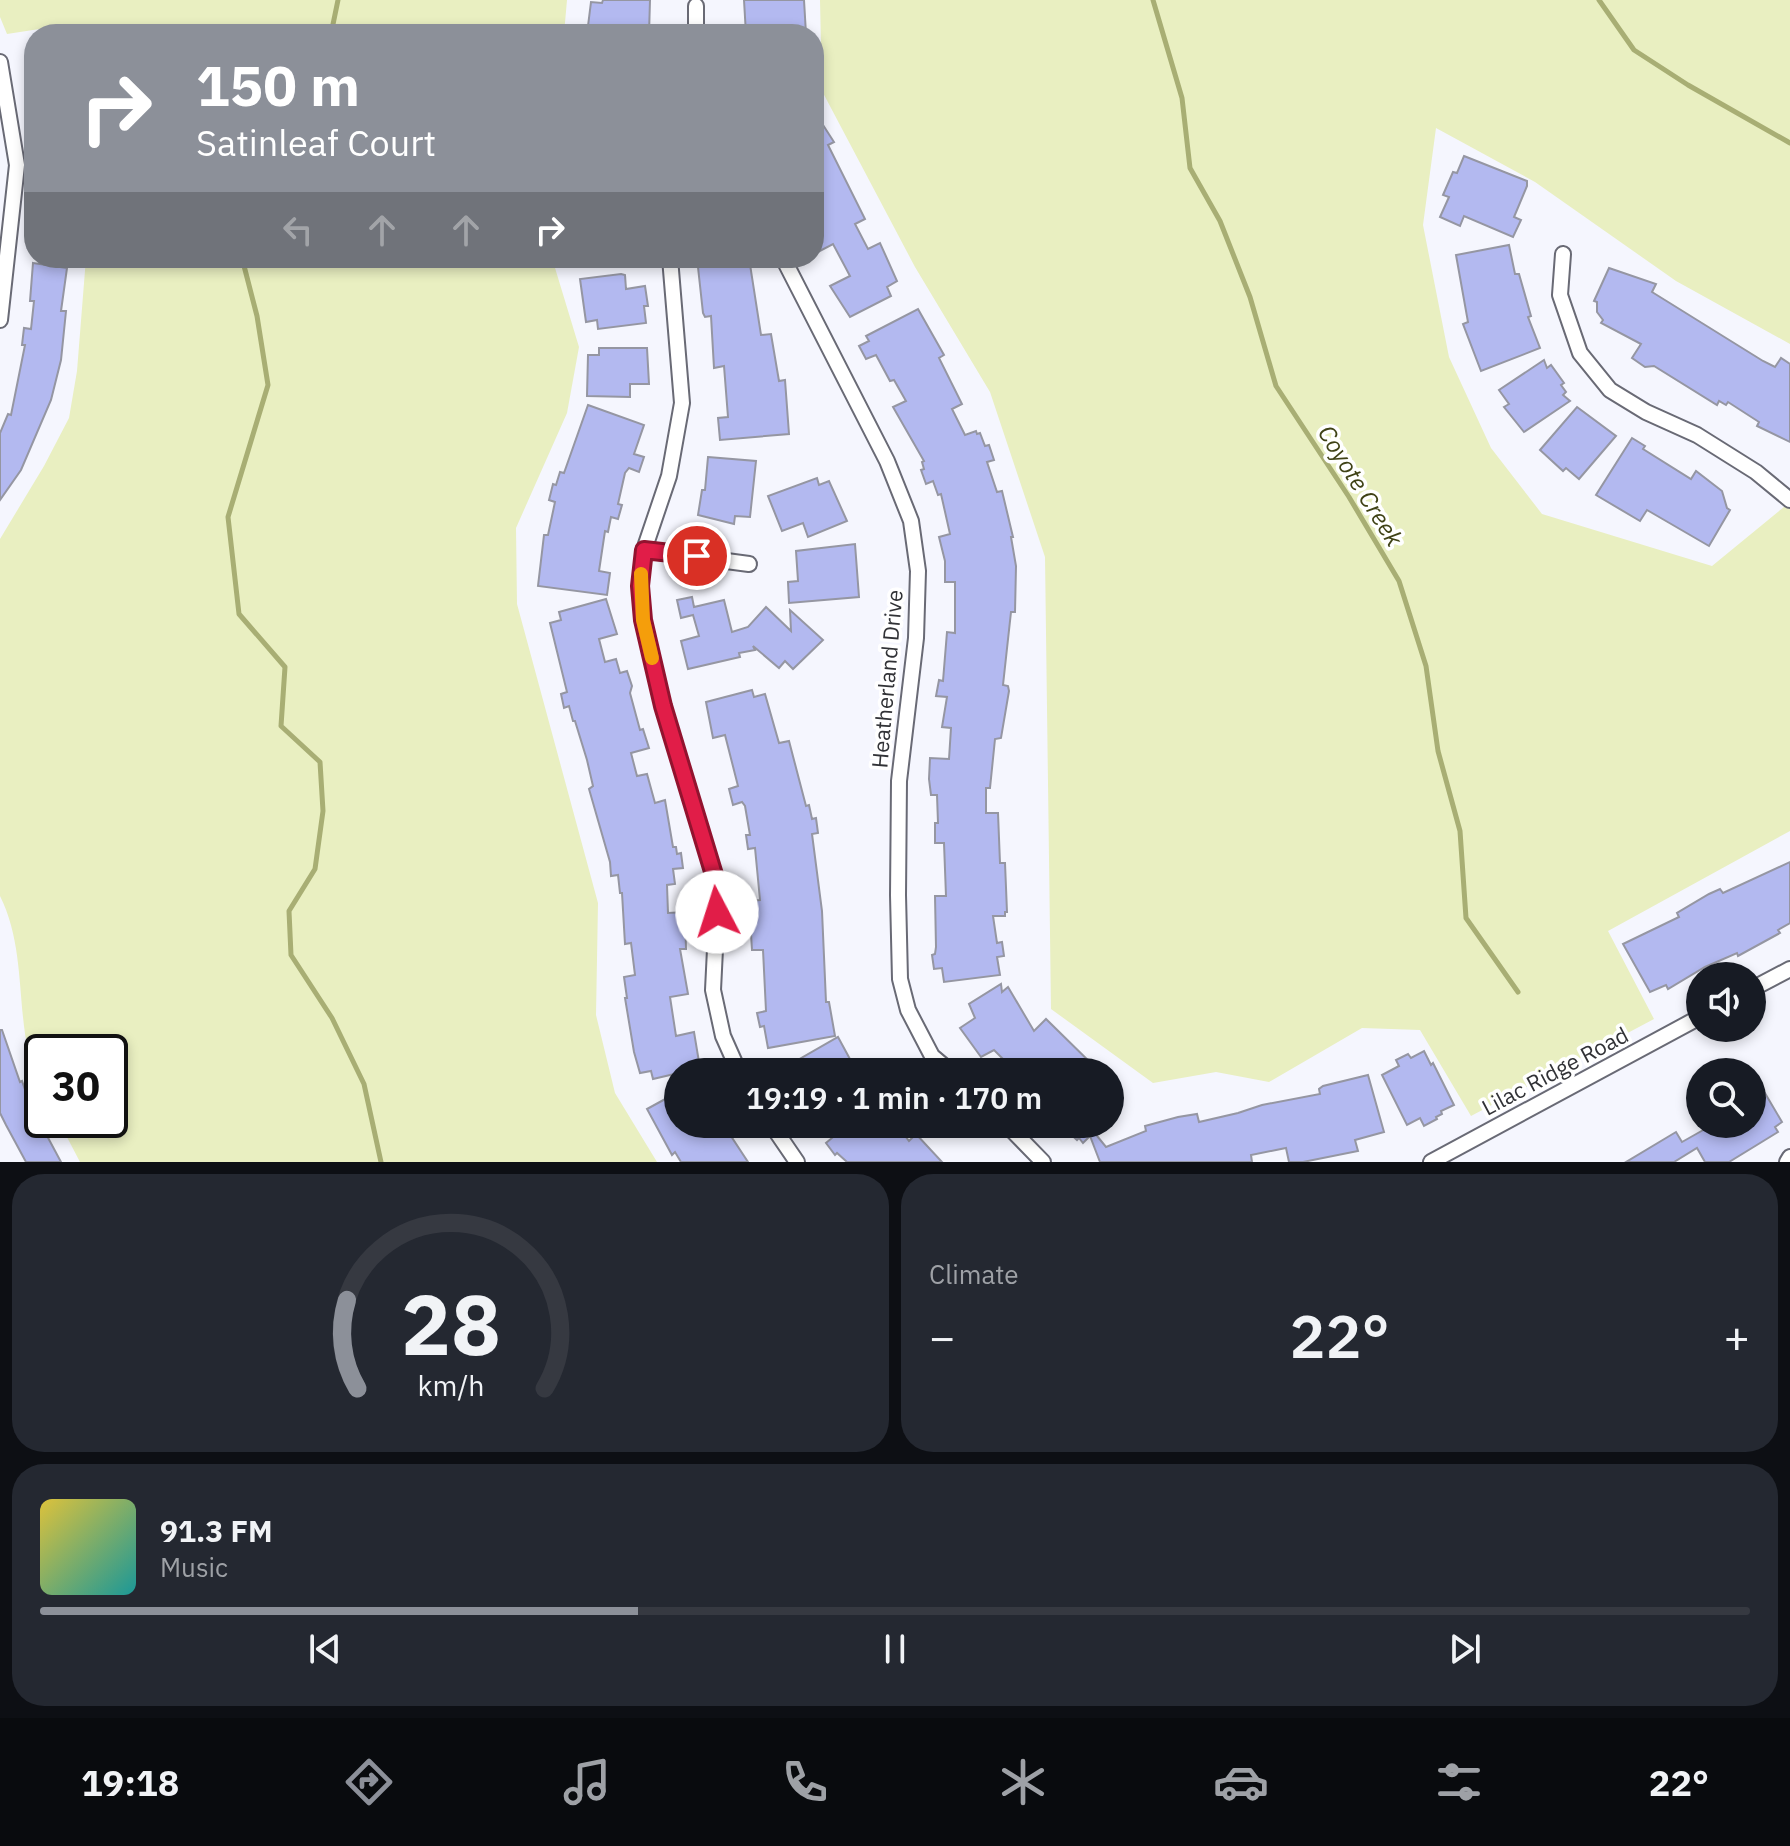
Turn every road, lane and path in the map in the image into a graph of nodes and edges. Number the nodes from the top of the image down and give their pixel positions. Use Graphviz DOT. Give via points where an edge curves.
graph roads {
  1 [pos="696,6"];
  2 [pos="696,24"];
  3 [pos="0,62"];
  4 [pos="1563,254"];
  5 [pos="671,268"];
  6 [pos="788,268"];
  7 [pos="0,320"];
  8 [pos="1790,500"];
  9 [pos="644,550"];
  10 [pos="749,564"];
  11 [pos="1790,969"];
  12 [pos="1766,982"];
  13 [pos="1686,1025"];
  14 [pos="733,1058"];
  15 [pos="934,1058"];
  16 [pos="781,1138"];
  17 [pos="1020,1138"];
  18 [pos="797,1162"];
  19 [pos="1043,1162"];
  20 [pos="1431,1162"];
  1 -- 2 [label="street"];
  3 -- 7 [label="street" via="17,165"];
  4 -- 8 [label="street" via="1560,295 1580,353 1610,390 1709,442"];
  5 -- 9 [label="street" via="682,403 669,476"];
  6 -- 15 [label="street, Heatherland Drive" via="887,461 911,521 918,571 916,638 899,781 900,979 908,1010"];
  9 -- 10 [label="street"];
  9 -- 14 [label="street" via="643,620 718,888 713,990"];
  11 -- 12 [label="street"];
  13 -- 20 [label="street, Lilac Ridge Road"];
  16 -- 18 [label="street"];
  17 -- 19 [label="street"];
}
